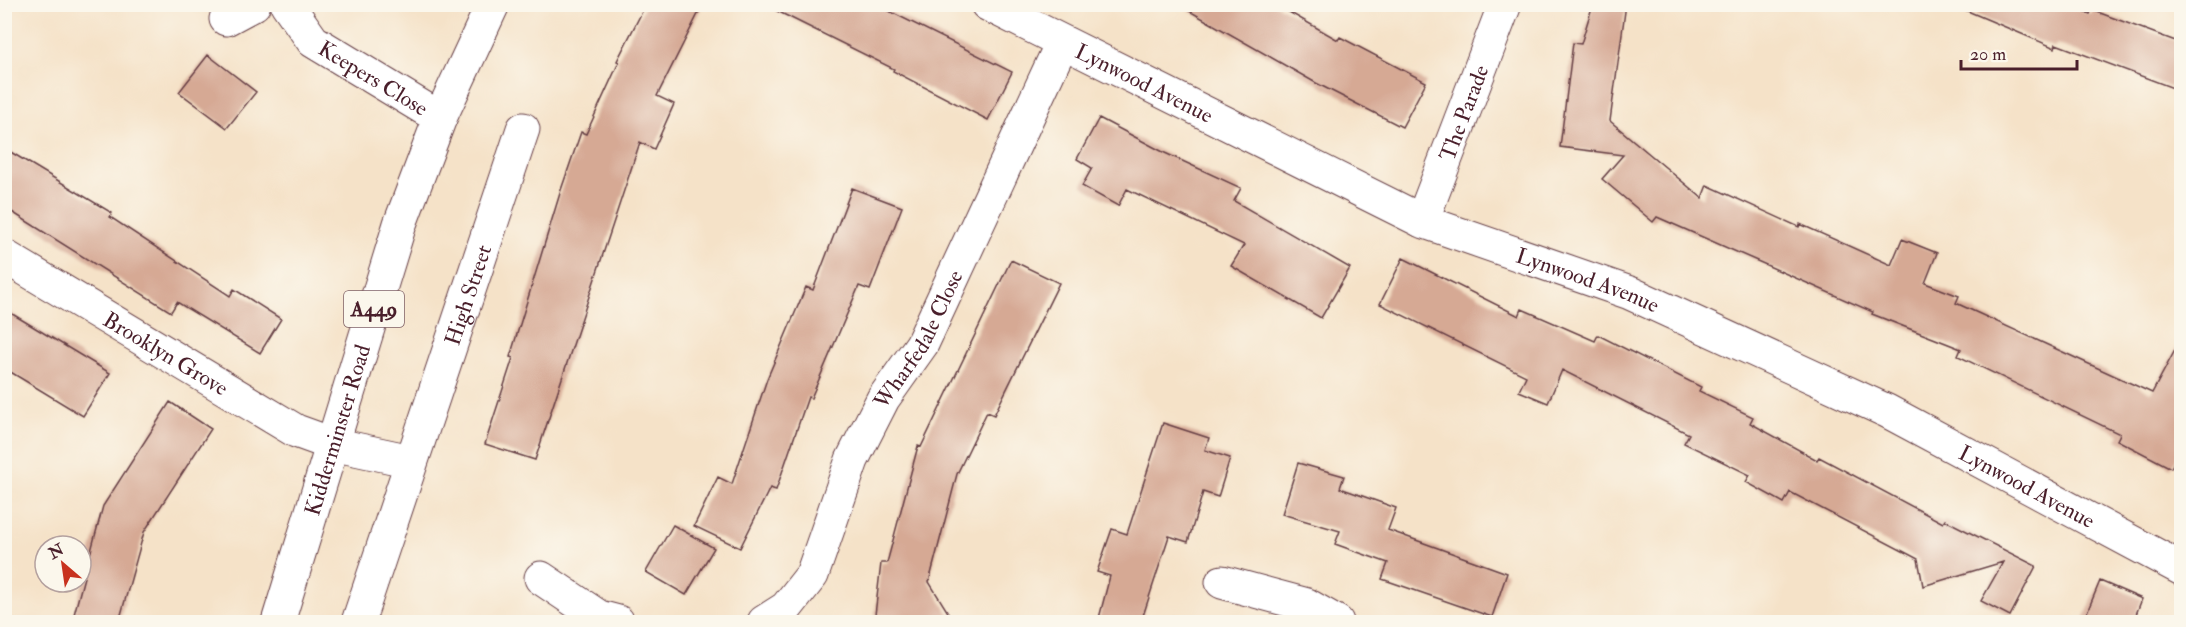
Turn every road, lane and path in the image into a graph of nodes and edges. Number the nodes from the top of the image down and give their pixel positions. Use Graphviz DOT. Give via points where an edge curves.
graph roads {
  1 [pos="254,4"];
  2 [pos="287,4"];
  3 [pos="493,4"];
  4 [pos="987,4"];
  5 [pos="1505,4"];
  6 [pos="225,19"];
  7 [pos="1062,43"];
  8 [pos="440,118"];
  9 [pos="523,129"];
  10 [pos="1422,221"];
  11 [pos="4,256"];
  12 [pos="332,444"];
  13 [pos="411,461"];
  14 [pos="2181,570"];
  15 [pos="541,578"];
  16 [pos="1222,582"];
  17 [pos="1303,614"];
  18 [pos="604,621"];
  19 [pos="278,622"];
  20 [pos="358,622"];
  21 [pos="764,622"];
  22 [pos="1337,622"];
  1 -- 6 [label="main road"];
  2 -- 8 [label="main road, Keepers Close" via="313,41"];
  3 -- 8 [label="main road, Kidderminster Road / A449"];
  4 -- 7 [label="main road, Lynwood Avenue"];
  5 -- 10 [label="main road, The Parade"];
  7 -- 10 [label="main road, Lynwood Avenue"];
  7 -- 21 [label="main road, Wharfedale Close" via="922,344 883,399 852,460 812,575 786,608"];
  8 -- 12 [label="main road, Kidderminster Road / A449" via="400,224"];
  9 -- 13 [label="main road, High Street"];
  10 -- 14 [label="main road, Lynwood Avenue" via="1630,293 1866,401"];
  11 -- 12 [label="main road, Brooklyn Grove" via="296,431"];
  12 -- 13 [label="main road"];
  12 -- 19 [label="main road, Kidderminster Road / A449"];
  13 -- 20 [label="main road, High Street"];
  15 -- 18 [label="main road"];
  16 -- 17 [label="main road"];
  17 -- 22 [label="main road"];
}
